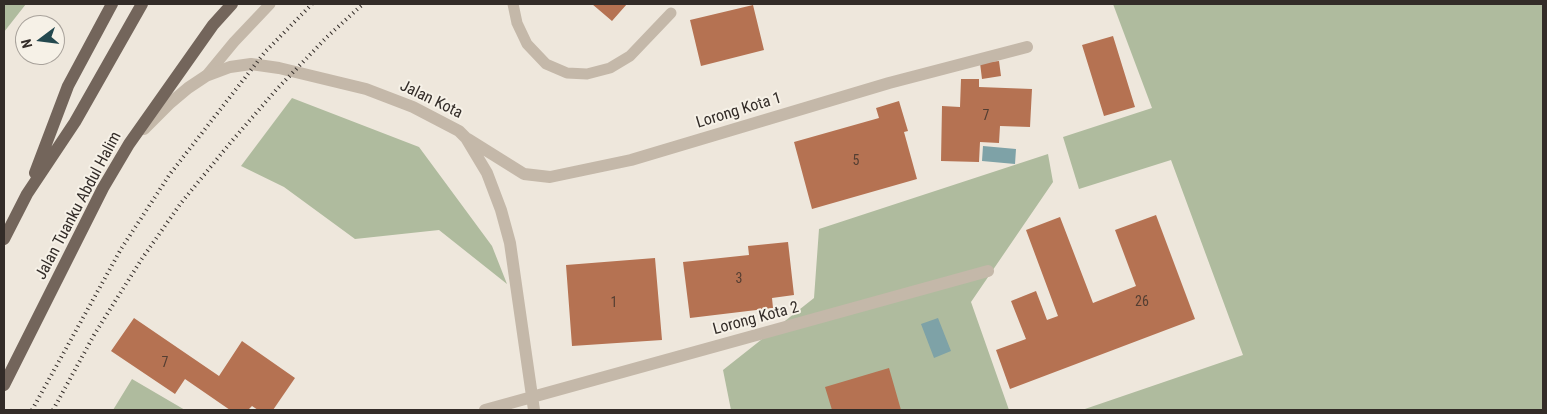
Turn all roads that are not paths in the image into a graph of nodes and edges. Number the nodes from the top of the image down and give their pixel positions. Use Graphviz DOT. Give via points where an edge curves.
graph roads {
  1 [pos="112,4"];
  2 [pos="142,4"];
  3 [pos="232,4"];
  4 [pos="270,4"];
  5 [pos="513,4"];
  6 [pos="671,13"];
  7 [pos="1027,47"];
  8 [pos="206,76"];
  9 [pos="466,138"];
  10 [pos="129,144"];
  11 [pos="27,194"];
  12 [pos="4,239"];
  13 [pos="988,271"];
  14 [pos="4,385"];
  15 [pos="533,404"];
  16 [pos="485,410"];
  1 -- 11 [label="main road" via="68,86"];
  2 -- 11 [label="main road" via="75,122"];
  3 -- 10 [label="main road, Jalan Tuanku Abdul Halim" via="208,32"];
  4 -- 8 [label="lane"];
  5 -- 6 [label="lane" via="527,44 546,64 567,72 587,74 610,68 630,56"];
  7 -- 9 [label="street, Lorong Kota 1" via="889,83 631,160 550,177 524,174"];
  8 -- 9 [label="street, Jalan Kota" via="230,67 251,64 318,77 366,89 413,107 459,131"];
  8 -- 10 [label="street, Jalan Kota" via="169,104"];
  9 -- 15 [label="street, Jalan Kota" via="487,173 510,243"];
  10 -- 14 [label="main road, Jalan Tuanku Abdul Halim"];
  11 -- 12 [label="main road"];
  13 -- 15 [label="street, Lorong Kota 2"];
  15 -- 16 [label="street, Lorong Kota 2"];
}
